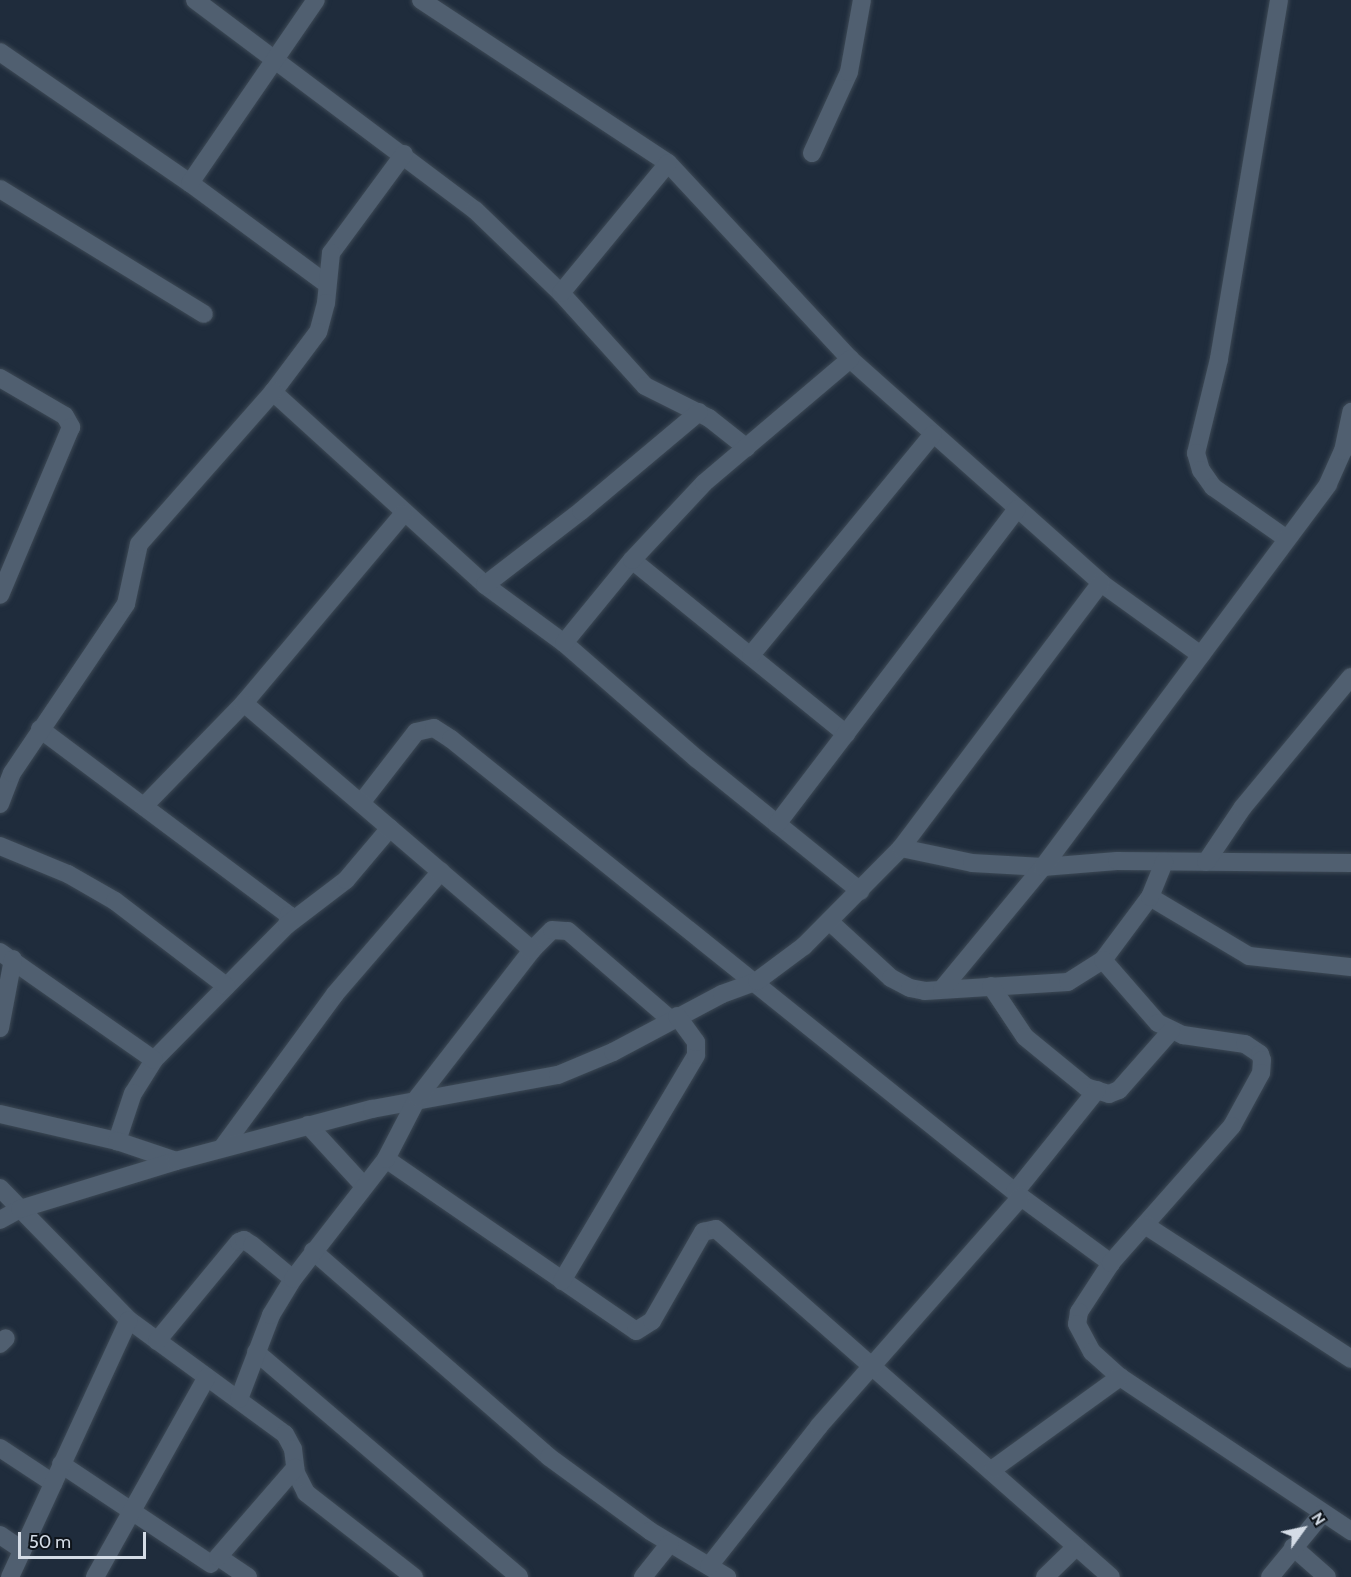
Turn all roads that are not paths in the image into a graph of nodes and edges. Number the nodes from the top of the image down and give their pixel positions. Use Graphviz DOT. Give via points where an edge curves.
graph roads {
  1 [pos="195,0"];
  2 [pos="316,0"];
  3 [pos="421,0"];
  4 [pos="862,0"];
  5 [pos="1279,0"];
  6 [pos="0,52"];
  7 [pos="277,59"];
  8 [pos="812,153"];
  9 [pos="404,154"];
  10 [pos="668,163"];
  11 [pos="190,183"];
  12 [pos="0,189"];
  13 [pos="327,284"];
  14 [pos="561,293"];
  15 [pos="204,314"];
  16 [pos="850,359"];
  17 [pos="0,378"];
  18 [pos="273,392"];
  19 [pos="699,412"];
  20 [pos="1351,412"];
  21 [pos="933,434"];
  22 [pos="747,448"];
  23 [pos="1347,454"];
  24 [pos="1017,509"];
  25 [pos="403,514"];
  26 [pos="1287,539"];
  27 [pos="632,560"];
  28 [pos="1101,583"];
  29 [pos="485,585"];
  30 [pos="1,590"];
  31 [pos="564,643"];
  32 [pos="751,655"];
  33 [pos="1201,655"];
  34 [pos="1351,677"];
  35 [pos="244,703"];
  36 [pos="40,729"];
  37 [pos="846,734"];
  38 [pos="6,770"];
  39 [pos="361,803"];
  40 [pos="0,804"];
  41 [pos="144,806"];
  42 [pos="777,824"];
  43 [pos="390,828"];
  44 [pos="0,846"];
  45 [pos="900,848"];
  46 [pos="1164,862"];
  47 [pos="1206,862"];
  48 [pos="1351,863"];
  49 [pos="1043,867"];
  50 [pos="441,872"];
  51 [pos="860,891"];
  52 [pos="1150,897"];
  53 [pos="830,921"];
  54 [pos="287,925"];
  55 [pos="532,950"];
  56 [pos="7,956"];
  57 [pos="1103,960"];
  58 [pos="1351,967"];
  59 [pos="757,981"];
  60 [pos="226,986"];
  61 [pos="991,986"];
  62 [pos="942,989"];
  63 [pos="1,1009"];
  64 [pos="674,1018"];
  65 [pos="0,1028"];
  66 [pos="1171,1031"];
  67 [pos="154,1059"];
  68 [pos="1097,1090"];
  69 [pos="418,1097"];
  70 [pos="0,1114"];
  71 [pos="308,1125"];
  72 [pos="117,1142"];
  73 [pos="222,1148"];
  74 [pos="386,1159"];
  75 [pos="176,1161"];
  76 [pos="364,1186"];
  77 [pos="0,1188"];
  78 [pos="1018,1194"];
  79 [pos="20,1209"];
  80 [pos="0,1220"];
  81 [pos="1145,1225"];
  82 [pos="313,1251"];
  83 [pos="1111,1263"];
  84 [pos="293,1279"];
  85 [pos="562,1281"];
  86 [pos="129,1320"];
  87 [pos="157,1341"];
  88 [pos="256,1352"];
  89 [pos="1351,1359"];
  90 [pos="874,1365"];
  91 [pos="207,1377"];
  92 [pos="1120,1377"];
  93 [pos="239,1400"];
  94 [pos="0,1448"];
  95 [pos="61,1464"];
  96 [pos="295,1468"];
  97 [pos="993,1469"];
  98 [pos="53,1483"];
  99 [pos="130,1512"];
  100 [pos="1322,1514"];
  101 [pos="1351,1531"];
  102 [pos="0,1535"];
  103 [pos="670,1543"];
  104 [pos="1076,1547"];
  105 [pos="1293,1547"];
  106 [pos="22,1550"];
  107 [pos="211,1566"];
  108 [pos="709,1566"];
  109 [pos="10,1577"];
  110 [pos="95,1577"];
  111 [pos="248,1577"];
  112 [pos="414,1577"];
  113 [pos="519,1577"];
  114 [pos="643,1577"];
  115 [pos="727,1577"];
  116 [pos="1045,1577"];
  117 [pos="1111,1577"];
  118 [pos="1270,1577"];
  119 [pos="1327,1577"];
  1 -- 7 [label="street"];
  2 -- 7 [label="street"];
  3 -- 10 [label="street"];
  4 -- 8 [label="street" via="849,72"];
  5 -- 26 [label="street" via="1219,359 1196,453 1213,488"];
  6 -- 11 [label="street"];
  7 -- 9 [label="street"];
  7 -- 11 [label="street"];
  9 -- 13 [label="street" via="331,253"];
  9 -- 14 [label="street" via="475,210"];
  10 -- 14 [label="street"];
  10 -- 16 [label="street"];
  11 -- 13 [label="street"];
  12 -- 15 [label="street"];
  13 -- 18 [label="street" via="318,332"];
  14 -- 19 [label="street" via="630,374 645,386"];
  16 -- 21 [label="street"];
  16 -- 22 [label="street"];
  17 -- 30 [label="street" via="65,416 71,427"];
  18 -- 25 [label="street"];
  18 -- 36 [label="street" via="139,544 126,604"];
  19 -- 22 [label="street"];
  19 -- 29 [label="street"];
  20 -- 23 [label="street"];
  21 -- 24 [label="street"];
  21 -- 32 [label="street"];
  22 -- 27 [label="street" via="704,483"];
  23 -- 26 [label="street"];
  24 -- 28 [label="street"];
  24 -- 37 [label="street"];
  25 -- 29 [label="street"];
  25 -- 35 [label="street"];
  26 -- 33 [label="street"];
  27 -- 31 [label="street"];
  27 -- 32 [label="street"];
  28 -- 33 [label="street"];
  28 -- 45 [label="street"];
  29 -- 31 [label="street"];
  31 -- 42 [label="street"];
  32 -- 37 [label="street"];
  33 -- 49 [label="street"];
  34 -- 47 [label="street" via="1243,807"];
  35 -- 39 [label="street"];
  35 -- 41 [label="street"];
  36 -- 38 [label="street"];
  36 -- 41 [label="street"];
  37 -- 42 [label="street"];
  38 -- 40 [label="street"];
  39 -- 43 [label="street"];
  39 -- 59 [label="street" via="416,732 434,728"];
  41 -- 54 [label="street" via="286,911"];
  42 -- 51 [label="street"];
  43 -- 50 [label="street"];
  43 -- 54 [label="street" via="346,880"];
  44 -- 60 [label="street" via="68,874 115,901"];
  45 -- 49 [label="street" via="972,863"];
  45 -- 51 [label="street"];
  46 -- 47 [label="street"];
  46 -- 49 [label="street"];
  46 -- 52 [label="street"];
  47 -- 48 [label="street"];
  49 -- 62 [label="street"];
  50 -- 55 [label="street"];
  50 -- 73 [label="street" via="335,994"];
  51 -- 53 [label="street"];
  52 -- 57 [label="street"];
  52 -- 58 [label="street" via="1248,956"];
  53 -- 59 [label="street"];
  53 -- 62 [label="street" via="891,978 917,990"];
  54 -- 60 [label="street"];
  55 -- 64 [label="street" via="552,930 568,931"];
  55 -- 69 [label="street"];
  56 -- 63 [label="street"];
  56 -- 67 [label="street"];
  57 -- 61 [label="street" via="1068,982"];
  57 -- 66 [label="street" via="1136,1000"];
  59 -- 64 [label="street"];
  59 -- 78 [label="street"];
  60 -- 67 [label="street"];
  61 -- 62 [label="street"];
  61 -- 68 [label="street" via="1024,1037 1086,1087"];
  63 -- 65 [label="street"];
  64 -- 69 [label="street" via="613,1052 558,1075"];
  64 -- 85 [label="street" via="696,1042 696,1055"];
  66 -- 68 [label="street" via="1119,1090 1109,1094"];
  66 -- 81 [label="street" via="1245,1044 1260,1054 1261,1073 1232,1126"];
  67 -- 72 [label="street" via="133,1093"];
  68 -- 78 [label="street"];
  69 -- 71 [label="street"];
  69 -- 74 [label="street"];
  70 -- 72 [label="street"];
  71 -- 73 [label="street"];
  71 -- 76 [label="street"];
  72 -- 75 [label="street"];
  73 -- 75 [label="street"];
  74 -- 76 [label="street"];
  74 -- 85 [label="street"];
  75 -- 79 [label="street"];
  76 -- 82 [label="street"];
  77 -- 79 [label="street"];
  78 -- 83 [label="street"];
  78 -- 90 [label="street"];
  79 -- 80 [label="street"];
  79 -- 86 [label="street"];
  81 -- 83 [label="street"];
  81 -- 89 [label="street"];
  82 -- 84 [label="street"];
  82 -- 103 [label="street" via="503,1420"];
  83 -- 92 [label="street" via="1089,1291 1077,1323 1092,1352"];
  84 -- 87 [label="street" via="252,1245 244,1240 238,1242"];
  84 -- 88 [label="street" via="271,1315"];
  85 -- 90 [label="street" via="641,1330 652,1321 703,1232 716,1229"];
  86 -- 87 [label="street"];
  86 -- 95 [label="street"];
  87 -- 91 [label="street"];
  88 -- 93 [label="street"];
  88 -- 113 [label="street"];
  90 -- 97 [label="street"];
  90 -- 108 [label="street" via="819,1426"];
  91 -- 93 [label="street"];
  91 -- 99 [label="street"];
  92 -- 97 [label="street"];
  92 -- 100 [label="street"];
  93 -- 96 [label="street" via="285,1434 293,1449"];
  94 -- 98 [label="street"];
  95 -- 98 [label="street"];
  95 -- 99 [label="street"];
  96 -- 107 [label="street"];
  96 -- 112 [label="street" via="306,1493"];
  97 -- 104 [label="street"];
  98 -- 106 [label="street"];
  99 -- 107 [label="street"];
  99 -- 110 [label="street"];
  100 -- 101 [label="street"];
  100 -- 105 [label="street"];
  102 -- 106 [label="street"];
  103 -- 108 [label="street"];
  103 -- 114 [label="street"];
  104 -- 116 [label="street"];
  104 -- 117 [label="street"];
  105 -- 118 [label="street"];
  105 -- 119 [label="street"];
  106 -- 109 [label="street"];
  107 -- 111 [label="street"];
  108 -- 115 [label="street"];
}
